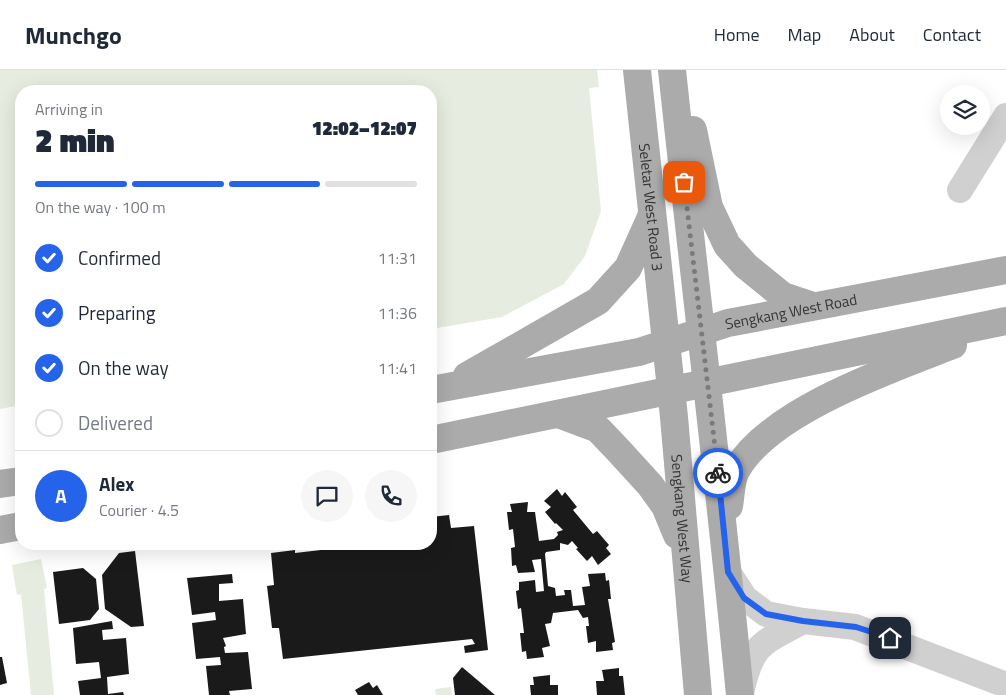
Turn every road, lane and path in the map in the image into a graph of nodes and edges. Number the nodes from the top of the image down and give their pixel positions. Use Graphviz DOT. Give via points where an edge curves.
graph roads {
  1 [pos="636,70"];
  2 [pos="672,70"];
  3 [pos="681,70"];
  4 [pos="1006,116"];
  5 [pos="960,190"];
  6 [pos="651,216"];
  7 [pos="1006,270"];
  8 [pos="813,306"];
  9 [pos="1006,321"];
  10 [pos="1006,325"];
  11 [pos="699,332"];
  12 [pos="667,343"];
  13 [pos="706,382"];
  14 [pos="440,388"];
  15 [pos="671,390"];
  16 [pos="558,414"];
  17 [pos="437,439"];
  18 [pos="15,482"];
  19 [pos="0,484"];
  20 [pos="15,527"];
  21 [pos="724,528"];
  22 [pos="0,530"];
  23 [pos="687,560"];
  24 [pos="728,572"];
  25 [pos="803,621"];
  26 [pos="1006,685"];
  27 [pos="698,695"];
  28 [pos="740,695"];
  1 -- 6 [label="main road, Seletar West Road 3"];
  2 -- 11 [label="main road"];
  3 -- 8 [label="main road" via="709,207 726,245 783,296"];
  4 -- 5 [label="street"];
  6 -- 12 [label="main road, Seletar West Road 3"];
  6 -- 14 [label="main road" via="628,268 598,301"];
  7 -- 8 [label="main road, Sengkang West Road"];
  8 -- 11 [label="main road, Sengkang West Road"];
  9 -- 13 [label="main road"];
  10 -- 21 [label="main road" via="886,371 778,425 752,446 735,471"];
  11 -- 12 [label="main road, Sengkang West Road"];
  11 -- 13 [label="main road"];
  12 -- 14 [label="main road, Sengkang West Road" via="639,352"];
  12 -- 15 [label="main road, Sengkang West Way"];
  13 -- 15 [label="main road"];
  13 -- 21 [label="main road"];
  15 -- 16 [label="main road"];
  15 -- 23 [label="main road, Sengkang West Way"];
  16 -- 17 [label="main road"];
  16 -- 23 [label="main road" via="598,429 650,485 665,506"];
  18 -- 19 [label="main road"];
  20 -- 22 [label="main road"];
  21 -- 24 [label="main road"];
  23 -- 27 [label="main road, Sengkang West Way"];
  24 -- 25 [label="street" via="744,598 766,614"];
  24 -- 28 [label="main road"];
  25 -- 26 [label="street" via="856,627"];
  25 -- 28 [label="street" via="754,652"];
}
